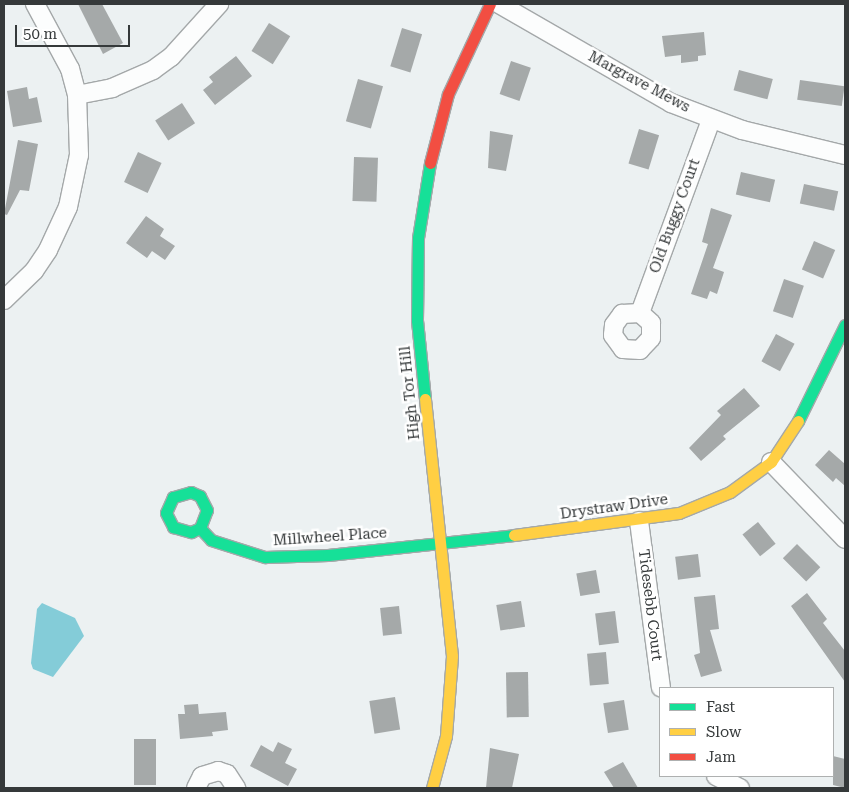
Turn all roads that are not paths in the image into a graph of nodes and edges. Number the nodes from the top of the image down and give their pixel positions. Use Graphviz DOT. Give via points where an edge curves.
graph roads {
  1 [pos="36,4"];
  2 [pos="219,4"];
  3 [pos="490,4"];
  4 [pos="499,4"];
  5 [pos="77,95"];
  6 [pos="711,120"];
  7 [pos="845,155"];
  8 [pos="4,300"];
  9 [pos="640,313"];
  10 [pos="844,331"];
  11 [pos="771,462"];
  12 [pos="639,521"];
  13 [pos="200,528"];
  14 [pos="845,539"];
  15 [pos="441,543"];
  16 [pos="661,687"];
  17 [pos="718,777"];
  18 [pos="196,788"];
  19 [pos="236,788"];
  20 [pos="432,788"];
  21 [pos="740,788"];
  1 -- 5 [label="street" via="59,43"];
  2 -- 5 [label="street" via="171,57 153,70 112,88"];
  3 -- 15 [label="street, High Tor Hill" via="448,94 424,189 418,238 417,320"];
  4 -- 6 [label="street, Margrave Mews" via="671,103"];
  5 -- 8 [label="street" via="79,155 68,206 48,250 34,271"];
  6 -- 7 [label="street, Margrave Mews"];
  6 -- 9 [label="street, Old Buggy Court"];
  10 -- 11 [label="street, Drystraw Drive" via="808,404"];
  11 -- 12 [label="street, Drystraw Drive" via="730,492 706,503"];
  11 -- 14 [label="street"];
  12 -- 15 [label="street, Drystraw Drive"];
  12 -- 16 [label="street, Tidesebb Court"];
  13 -- 15 [label="street, Millwheel Place" via="211,540 265,557 328,555"];
  15 -- 20 [label="street, High Tor Hill" via="450,611 450,700 446,736"];
  17 -- 21 [label="street"];
  18 -- 19 [label="street" via="202,776 218,771 227,774"];
}
